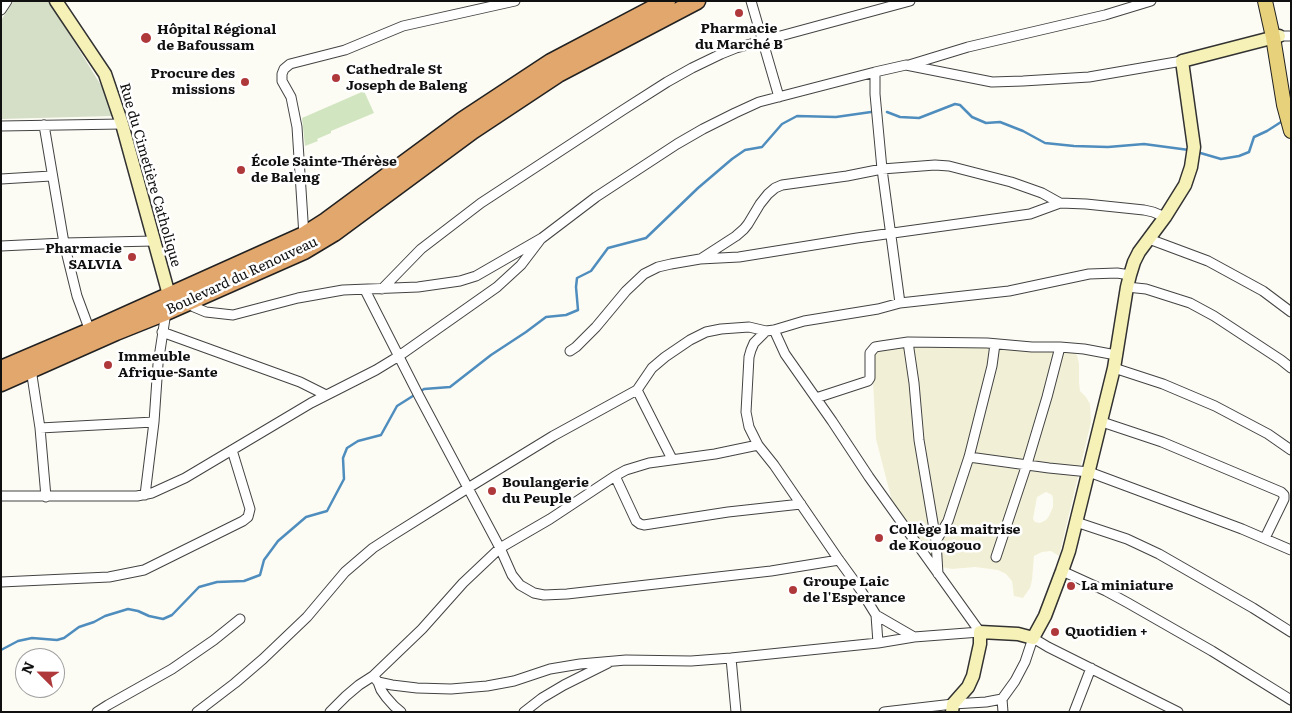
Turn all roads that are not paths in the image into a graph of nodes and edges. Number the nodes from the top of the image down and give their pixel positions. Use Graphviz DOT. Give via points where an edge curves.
graph roads {
  1 [pos="7,1"];
  2 [pos="56,1"];
  3 [pos="515,1"];
  4 [pos="667,1"];
  5 [pos="697,1"];
  6 [pos="752,1"];
  7 [pos="910,1"];
  8 [pos="1151,1"];
  9 [pos="1265,1"];
  10 [pos="1272,1"];
  11 [pos="1,10"];
  12 [pos="1281,36"];
  13 [pos="762,41"];
  14 [pos="1182,62"];
  15 [pos="906,65"];
  16 [pos="554,68"];
  17 [pos="875,72"];
  18 [pos="1291,93"];
  19 [pos="779,97"];
  20 [pos="122,124"];
  21 [pos="44,125"];
  22 [pos="1,126"];
  23 [pos="1291,130"];
  24 [pos="882,169"];
  25 [pos="51,176"];
  26 [pos="1,179"];
  27 [pos="1060,203"];
  28 [pos="1165,218"];
  29 [pos="891,233"];
  30 [pos="542,238"];
  31 [pos="1149,239"];
  32 [pos="154,241"];
  33 [pos="306,242"];
  34 [pos="64,243"];
  35 [pos="1,246"];
  36 [pos="700,259"];
  37 [pos="1128,281"];
  38 [pos="382,289"];
  39 [pos="365,290"];
  40 [pos="180,296"];
  41 [pos="900,303"];
  42 [pos="166,312"];
  43 [pos="1291,312"];
  44 [pos="769,330"];
  45 [pos="90,331"];
  46 [pos="162,332"];
  47 [pos="908,342"];
  48 [pos="995,344"];
  49 [pos="1060,347"];
  50 [pos="570,351"];
  51 [pos="1116,355"];
  52 [pos="399,356"];
  53 [pos="1114,368"];
  54 [pos="1291,368"];
  55 [pos="1,369"];
  56 [pos="31,369"];
  57 [pos="1,383"];
  58 [pos="638,390"];
  59 [pos="326,395"];
  60 [pos="816,398"];
  61 [pos="154,422"];
  62 [pos="1102,422"];
  63 [pos="40,428"];
  64 [pos="758,445"];
  65 [pos="232,450"];
  66 [pos="1291,450"];
  67 [pos="969,457"];
  68 [pos="672,459"];
  69 [pos="1027,464"];
  70 [pos="1089,472"];
  71 [pos="615,476"];
  72 [pos="468,488"];
  73 [pos="144,495"];
  74 [pos="1,496"];
  75 [pos="46,497"];
  76 [pos="801,504"];
  77 [pos="1076,522"];
  78 [pos="1265,538"];
  79 [pos="936,541"];
  80 [pos="500,548"];
  81 [pos="1291,550"];
  82 [pos="996,557"];
  83 [pos="839,560"];
  84 [pos="1062,571"];
  85 [pos="938,574"];
  86 [pos="1,582"];
  87 [pos="876,615"];
  88 [pos="240,619"];
  89 [pos="980,632"];
  90 [pos="1291,632"];
  91 [pos="914,637"];
  92 [pos="1033,638"];
  93 [pos="878,643"];
  94 [pos="731,658"];
  95 [pos="612,661"];
  96 [pos="1091,668"];
  97 [pos="376,679"];
  98 [pos="1002,699"];
  99 [pos="1291,700"];
  100 [pos="953,708"];
  101 [pos="395,710"];
  102 [pos="97,712"];
  103 [pos="197,712"];
  104 [pos="330,712"];
  105 [pos="524,712"];
  106 [pos="736,712"];
  107 [pos="884,712"];
  108 [pos="1003,712"];
  109 [pos="1074,712"];
  110 [pos="1178,712"];
  1 -- 11 [label="street"];
  2 -- 20 [label="street, Rue du Cimetière Catholique" via="105,74"];
  3 -- 33 [label="street" via="402,26 345,50 290,64 284,69 282,81 291,97 297,127"];
  4 -- 16 [label="highway"];
  5 -- 16 [label="highway"];
  6 -- 13 [label="street"];
  7 -- 13 [label="street"];
  8 -- 15 [label="street"];
  9 -- 12 [label="main road"];
  10 -- 12 [label="main road"];
  12 -- 14 [label="street"];
  12 -- 18 [label="main road"];
  12 -- 23 [label="main road" via="1284,105"];
  13 -- 19 [label="street"];
  13 -- 38 [label="street" via="722,54 667,82 623,110 481,203 421,249"];
  14 -- 15 [label="street" via="1089,76 992,82"];
  14 -- 28 [label="street" via="1193,152 1185,185"];
  15 -- 17 [label="street"];
  16 -- 33 [label="highway, Boulevard du Renouveau" via="393,180 326,221"];
  17 -- 19 [label="street"];
  17 -- 24 [label="street"];
  19 -- 30 [label="street" via="735,113 677,144 596,197"];
  20 -- 21 [label="street"];
  20 -- 32 [label="street, Rue du Cimetière Catholique"];
  21 -- 22 [label="street"];
  21 -- 25 [label="street"];
  24 -- 27 [label="street" via="949,166 1011,182"];
  24 -- 29 [label="street"];
  24 -- 36 [label="street" via="775,188 744,229"];
  25 -- 26 [label="street"];
  25 -- 34 [label="street"];
  27 -- 28 [label="street" via="1144,210"];
  27 -- 29 [label="street" via="1030,214"];
  28 -- 31 [label="street"];
  29 -- 36 [label="street" via="739,257"];
  29 -- 41 [label="street"];
  30 -- 38 [label="street" via="476,276 418,287"];
  30 -- 52 [label="street" via="521,265 497,287"];
  31 -- 37 [label="street" via="1134,262"];
  31 -- 43 [label="street" via="1208,261 1258,288"];
  32 -- 34 [label="street"];
  32 -- 40 [label="street, Rue du Cimetière Catholique"];
  33 -- 40 [label="highway, Boulevard du Renouveau"];
  34 -- 35 [label="street"];
  34 -- 45 [label="street" via="77,296"];
  36 -- 50 [label="street" via="658,267 644,274"];
  37 -- 41 [label="street" via="1117,273 1089,274 1009,291"];
  37 -- 51 [label="street"];
  37 -- 54 [label="street" via="1190,303"];
  38 -- 39 [label="street"];
  39 -- 40 [label="street" via="343,290 298,298 233,315 206,312"];
  39 -- 52 [label="street"];
  40 -- 42 [label="highway, Boulevard du Renouveau"];
  40 -- 45 [label="highway, Boulevard du Renouveau"];
  41 -- 44 [label="street"];
  42 -- 46 [label="street"];
  42 -- 56 [label="highway, Boulevard du Renouveau"];
  44 -- 58 [label="street" via="749,328 706,332 652,368"];
  44 -- 60 [label="street"];
  44 -- 64 [label="street" via="751,350 746,396 749,427"];
  45 -- 55 [label="highway, Boulevard du Renouveau"];
  46 -- 59 [label="street" via="300,382"];
  46 -- 61 [label="street"];
  47 -- 48 [label="street"];
  47 -- 60 [label="street" via="875,347 870,353 868,381"];
  47 -- 79 [label="street" via="919,440"];
  48 -- 49 [label="street"];
  48 -- 67 [label="street"];
  49 -- 51 [label="street"];
  49 -- 69 [label="street"];
  51 -- 53 [label="street"];
  52 -- 59 [label="street"];
  52 -- 72 [label="street"];
  53 -- 62 [label="street"];
  53 -- 66 [label="street" via="1216,406"];
  56 -- 57 [label="highway, Boulevard du Renouveau"];
  56 -- 63 [label="street"];
  58 -- 68 [label="street"];
  58 -- 72 [label="street" via="553,436"];
  59 -- 65 [label="street"];
  60 -- 85 [label="street"];
  61 -- 63 [label="street"];
  61 -- 73 [label="street"];
  62 -- 70 [label="street"];
  62 -- 78 [label="street" via="1162,442 1281,492 1284,499"];
  63 -- 75 [label="street"];
  64 -- 68 [label="street"];
  64 -- 76 [label="street"];
  65 -- 73 [label="street" via="185,478"];
  65 -- 86 [label="street" via="250,509 243,521 144,570 108,577"];
  67 -- 69 [label="street"];
  67 -- 79 [label="street" via="948,521"];
  68 -- 71 [label="street" via="649,463"];
  69 -- 70 [label="street"];
  69 -- 82 [label="street"];
  70 -- 77 [label="street"];
  70 -- 78 [label="street"];
  71 -- 76 [label="street" via="640,524"];
  71 -- 80 [label="street"];
  72 -- 80 [label="street"];
  72 -- 103 [label="street" via="373,548 345,572 307,617 270,653"];
  73 -- 75 [label="street"];
  74 -- 75 [label="street"];
  76 -- 83 [label="street"];
  77 -- 84 [label="street"];
  77 -- 90 [label="street" via="1128,539 1160,554"];
  78 -- 81 [label="street"];
  79 -- 85 [label="street"];
  80 -- 83 [label="street" via="512,576 520,585 544,595 771,571"];
  80 -- 97 [label="street"];
  83 -- 87 [label="street"];
  84 -- 92 [label="street"];
  84 -- 99 [label="street" via="1128,603"];
  85 -- 89 [label="street"];
  87 -- 91 [label="street"];
  87 -- 93 [label="street"];
  88 -- 102 [label="street" via="172,669"];
  89 -- 91 [label="street"];
  89 -- 92 [label="street"];
  89 -- 100 [label="street" via="974,676"];
  91 -- 93 [label="street"];
  92 -- 96 [label="street"];
  92 -- 98 [label="street" via="1025,662"];
  93 -- 94 [label="street"];
  94 -- 95 [label="street"];
  94 -- 106 [label="street"];
  95 -- 97 [label="street" via="550,669 487,686 451,689 417,688"];
  95 -- 105 [label="street" via="564,685"];
  96 -- 109 [label="street"];
  96 -- 110 [label="street"];
  97 -- 101 [label="street"];
  97 -- 104 [label="street" via="359,685"];
  98 -- 100 [label="street"];
  98 -- 108 [label="street"];
  100 -- 107 [label="street"];
}
